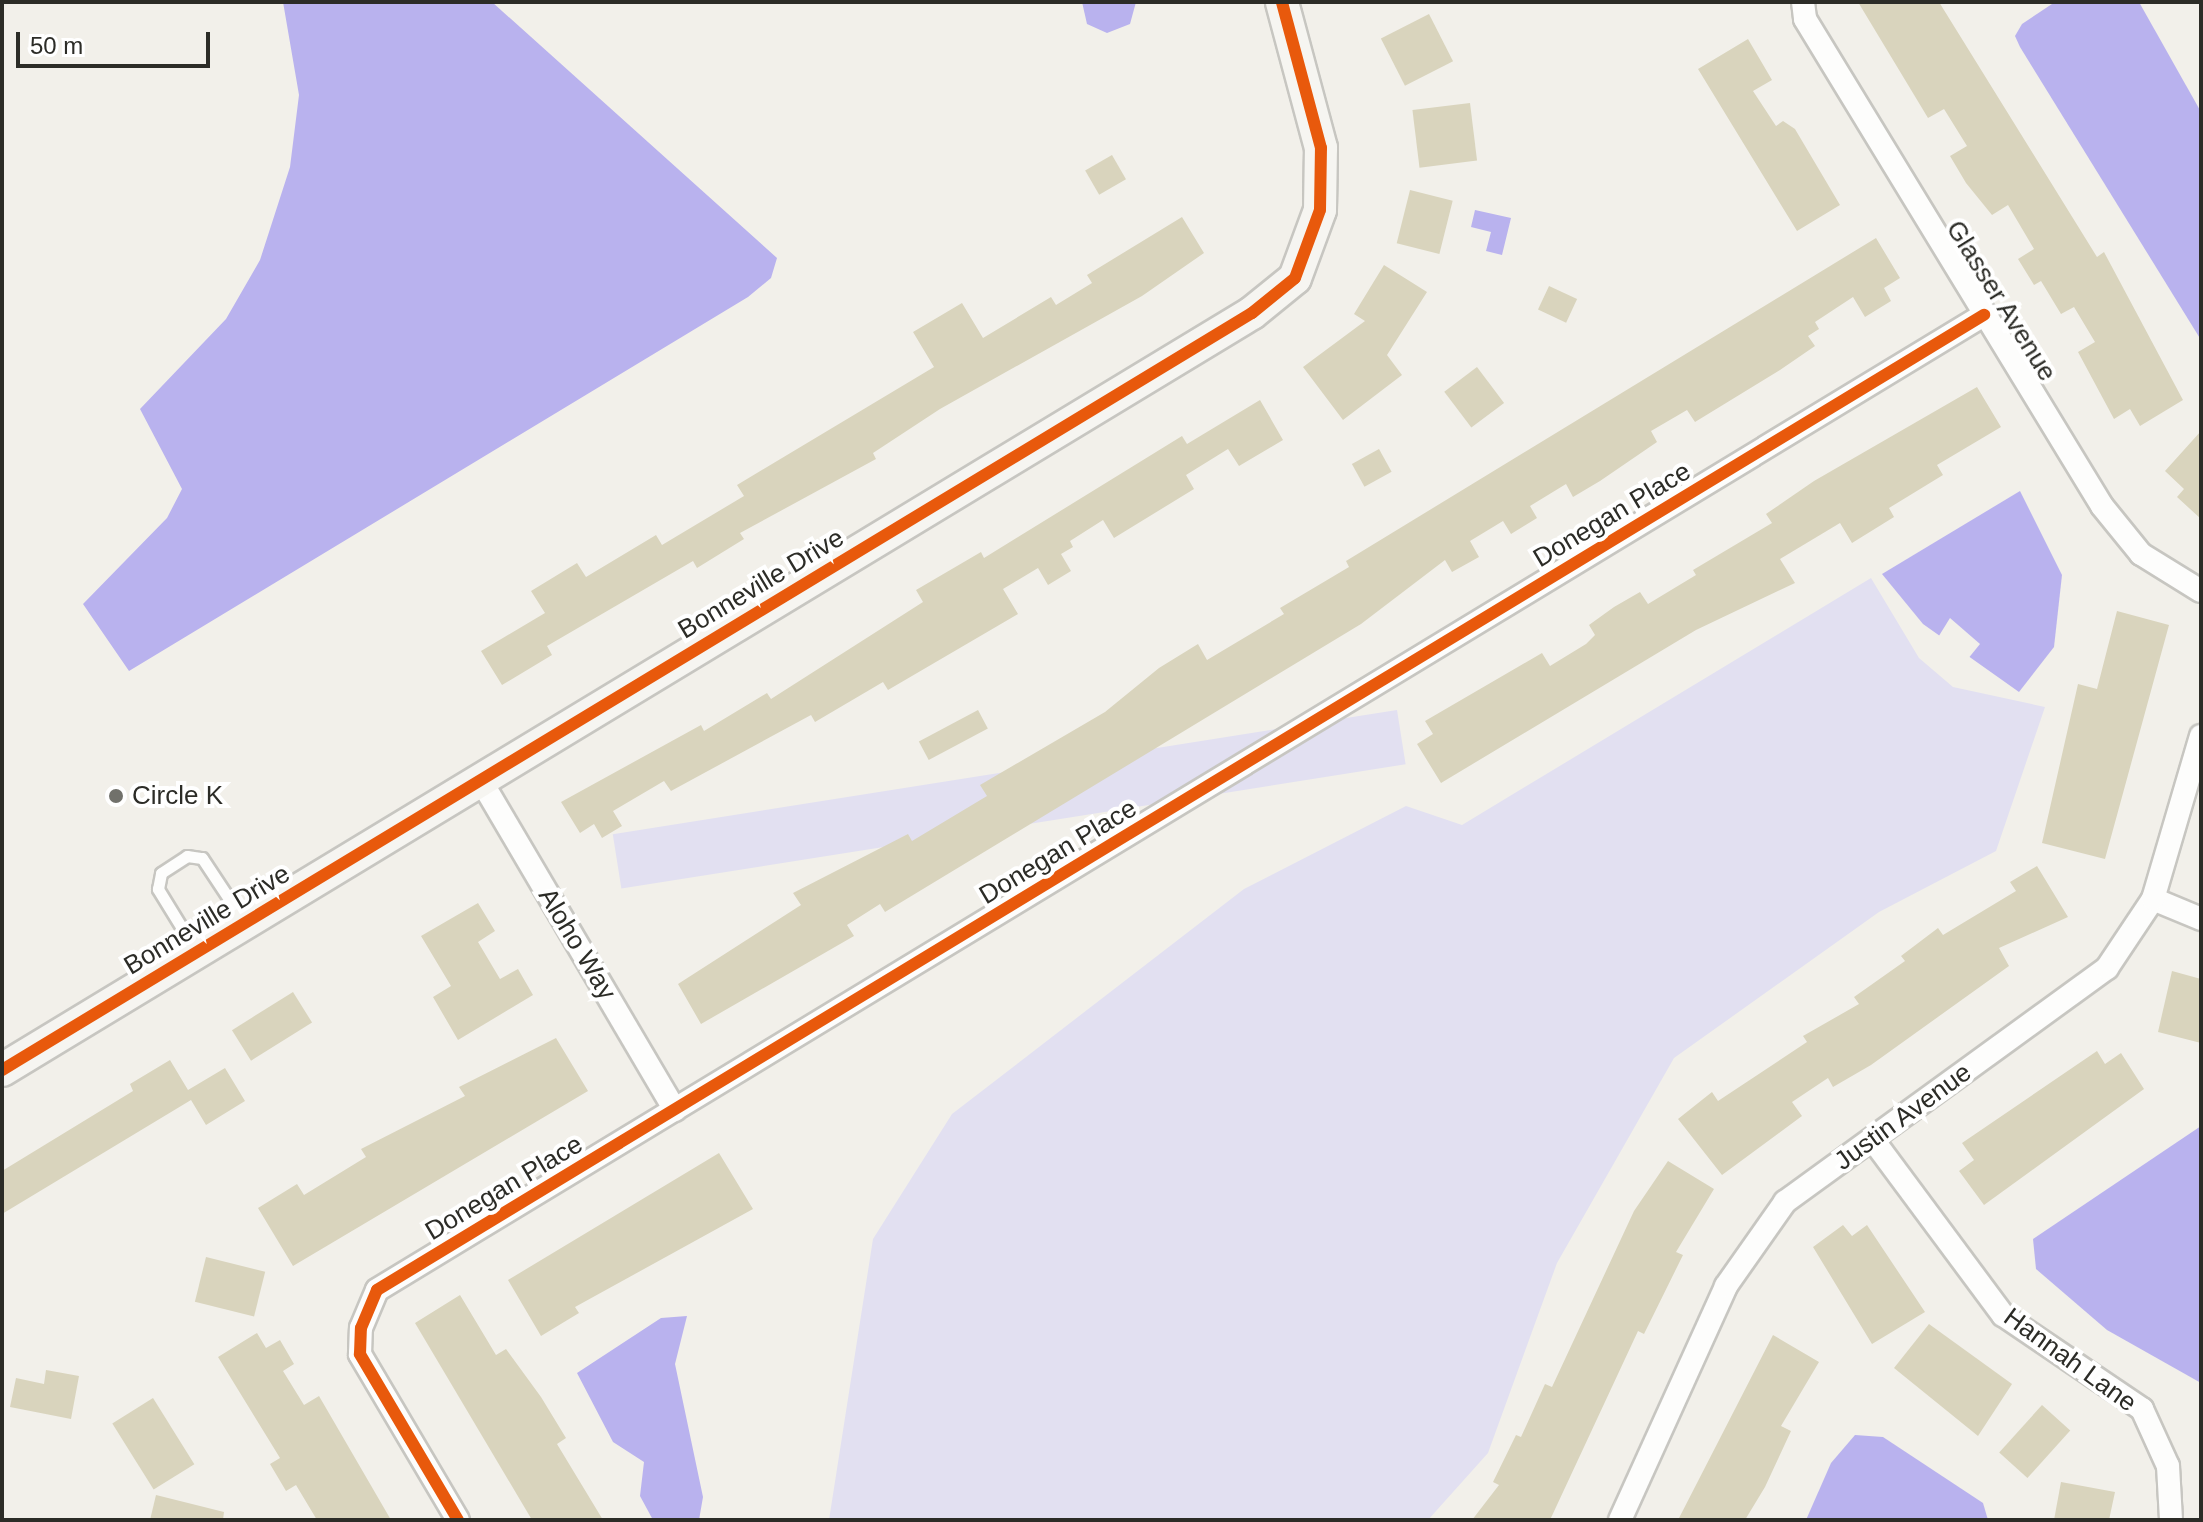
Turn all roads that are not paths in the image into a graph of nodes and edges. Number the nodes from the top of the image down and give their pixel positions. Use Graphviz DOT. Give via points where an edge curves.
graph roads {
  1 [pos="1282,2"];
  2 [pos="1803,2"];
  3 [pos="1984,315"];
  4 [pos="2201,591"];
  5 [pos="2201,736"];
  6 [pos="480,779"];
  7 [pos="2153,899"];
  8 [pos="2201,919"];
  9 [pos="244,922"];
  10 [pos="196,952"];
  11 [pos="2,1070"];
  12 [pos="675,1110"];
  13 [pos="1873,1140"];
  14 [pos="458,1520"];
  15 [pos="1620,1520"];
  16 [pos="2171,1520"];
  1 -- 6 [label="street, Bonneville Drive" via="1321,148 1320,210 1295,278 1252,313"];
  2 -- 3 [label="street, Glasser Avenue" via="1805,19"];
  3 -- 4 [label="street, Glasser Avenue" via="2102,506 2141,554"];
  3 -- 12 [label="street, Donegan Place"];
  5 -- 7 [label="street, Justin Avenue"];
  6 -- 9 [label="street, Bonneville Drive"];
  6 -- 12 [label="street, Aloho Way"];
  7 -- 8 [label="street"];
  7 -- 13 [label="street, Justin Avenue" via="2107,968"];
  9 -- 10 [label="street, Bonneville Drive"];
  9 -- 10 [label="lane" via="208,863 187,856 157,880"];
  10 -- 11 [label="street, Bonneville Drive"];
  12 -- 14 [label="street, Donegan Place" via="377,1290 361,1328 360,1354"];
  13 -- 15 [label="street, Justin Avenue" via="1785,1202 1726,1286"];
  13 -- 16 [label="street, Hannah Lane" via="2003,1315 2142,1409 2168,1466"];
}
